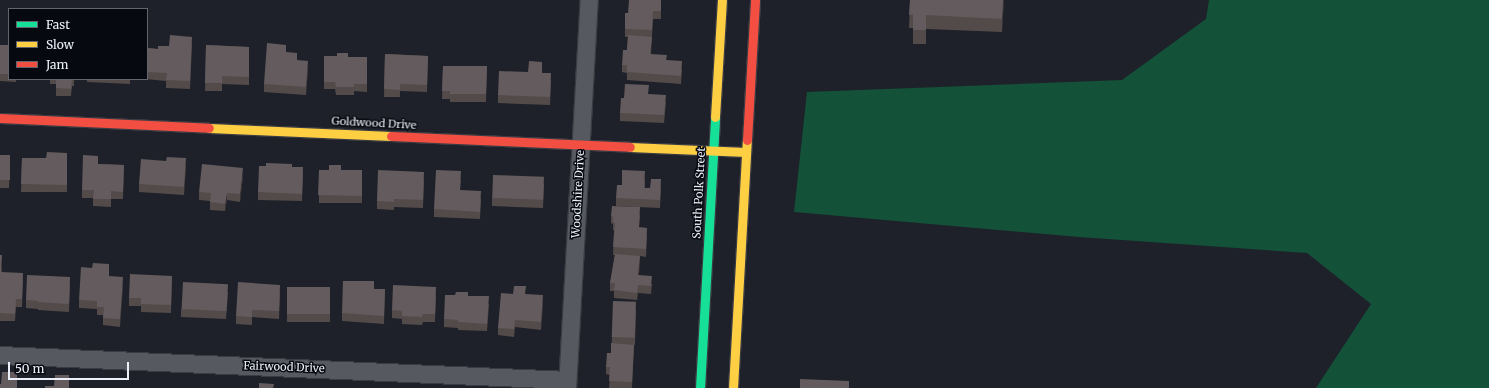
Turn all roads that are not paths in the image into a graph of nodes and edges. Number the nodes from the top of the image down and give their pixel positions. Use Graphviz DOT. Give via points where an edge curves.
graph roads {
  1 [pos="589,0"];
  2 [pos="722,0"];
  3 [pos="755,0"];
  4 [pos="0,118"];
  5 [pos="580,144"];
  6 [pos="713,150"];
  7 [pos="746,152"];
  8 [pos="0,355"];
  9 [pos="567,384"];
  10 [pos="700,388"];
  11 [pos="733,388"];
  1 -- 5 [label="street, Woodshire Drive"];
  2 -- 6 [label="main road, South Polk Street"];
  3 -- 7 [label="main road"];
  4 -- 5 [label="main road, Goldwood Drive"];
  5 -- 6 [label="main road, Goldwood Drive"];
  5 -- 9 [label="street, Woodshire Drive"];
  6 -- 7 [label="main road, Goldwood Drive"];
  6 -- 10 [label="main road, South Polk Street"];
  7 -- 11 [label="main road"];
  8 -- 9 [label="street, Fairwood Drive"];
}
